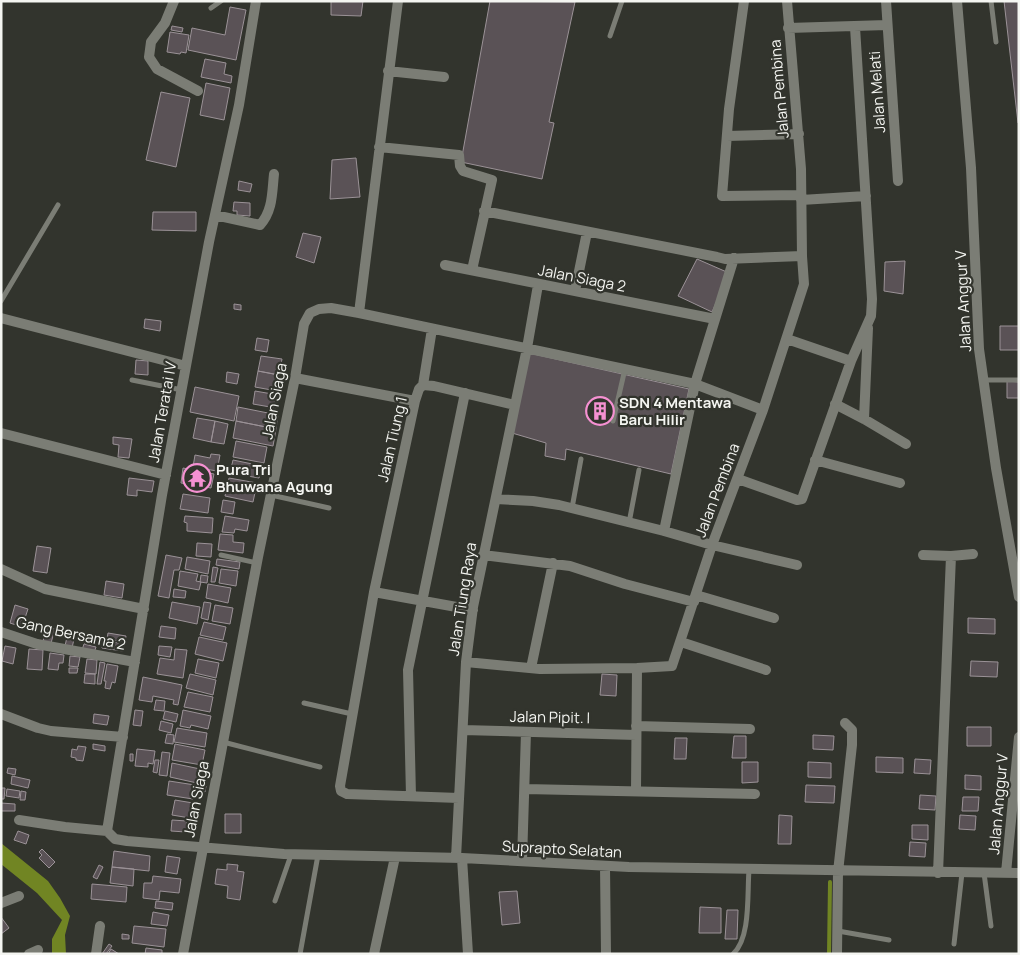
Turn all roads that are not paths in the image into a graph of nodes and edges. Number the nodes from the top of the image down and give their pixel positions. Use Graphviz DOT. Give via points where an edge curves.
graph roads {
  1 [pos="174,1"];
  2 [pos="221,1"];
  3 [pos="256,1"];
  4 [pos="398,1"];
  5 [pos="622,1"];
  6 [pos="744,1"];
  7 [pos="787,1"];
  8 [pos="886,1"];
  9 [pos="957,1"];
  10 [pos="991,1"];
  11 [pos="211,8"];
  12 [pos="887,25"];
  13 [pos="855,27"];
  14 [pos="788,28"];
  15 [pos="610,36"];
  16 [pos="996,42"];
  17 [pos="388,71"];
  18 [pos="444,77"];
  19 [pos="198,91"];
  20 [pos="799,134"];
  21 [pos="727,136"];
  22 [pos="379,147"];
  23 [pos="274,174"];
  24 [pos="898,181"];
  25 [pos="866,196"];
  26 [pos="801,197"];
  27 [pos="58,204"];
  28 [pos="484,211"];
  29 [pos="215,215"];
  30 [pos="587,232"];
  31 [pos="802,256"];
  32 [pos="734,258"];
  33 [pos="445,265"];
  34 [pos="472,270"];
  35 [pos="538,285"];
  36 [pos="575,291"];
  37 [pos="1,301"];
  38 [pos="359,313"];
  39 [pos="1,318"];
  40 [pos="715,319"];
  41 [pos="869,322"];
  42 [pos="432,329"];
  43 [pos="787,339"];
  44 [pos="527,348"];
  45 [pos="850,361"];
  46 [pos="186,366"];
  47 [pos="625,369"];
  48 [pos="295,378"];
  49 [pos="132,380"];
  50 [pos="984,380"];
  51 [pos="1019,380"];
  52 [pos="696,384"];
  53 [pos="423,385"];
  54 [pos="182,390"];
  55 [pos="465,393"];
  56 [pos="415,401"];
  57 [pos="835,404"];
  58 [pos="515,405"];
  59 [pos="763,410"];
  60 [pos="864,419"];
  61 [pos="613,421"];
  62 [pos="1,433"];
  63 [pos="906,444"];
  64 [pos="581,459"];
  65 [pos="815,460"];
  66 [pos="639,470"];
  67 [pos="166,474"];
  68 [pos="738,479"];
  69 [pos="900,483"];
  70 [pos="270,495"];
  71 [pos="496,499"];
  72 [pos="329,508"];
  73 [pos="572,508"];
  74 [pos="629,523"];
  75 [pos="664,531"];
  76 [pos="712,545"];
  77 [pos="973,554"];
  78 [pos="221,555"];
  79 [pos="483,555"];
  80 [pos="923,556"];
  81 [pos="951,556"];
  82 [pos="256,563"];
  83 [pos="553,563"];
  84 [pos="797,565"];
  85 [pos="1,569"];
  86 [pos="374,592"];
  87 [pos="1019,597"];
  88 [pos="695,599"];
  89 [pos="421,600"];
  90 [pos="144,609"];
  91 [pos="473,610"];
  92 [pos="774,618"];
  93 [pos="1,632"];
  94 [pos="681,642"];
  95 [pos="135,662"];
  96 [pos="466,662"];
  97 [pos="532,668"];
  98 [pos="637,668"];
  99 [pos="766,670"];
  100 [pos="304,703"];
  101 [pos="1,714"];
  102 [pos="352,714"];
  103 [pos="845,723"];
  104 [pos="750,729"];
  105 [pos="463,730"];
  106 [pos="636,730"];
  107 [pos="526,732"];
  108 [pos="123,737"];
  109 [pos="1019,737"];
  110 [pos="222,742"];
  111 [pos="320,767"];
  112 [pos="524,789"];
  113 [pos="636,791"];
  114 [pos="755,794"];
  115 [pos="411,796"];
  116 [pos="460,798"];
  117 [pos="19,820"];
  118 [pos="107,831"];
  119 [pos="202,848"];
  120 [pos="291,854"];
  121 [pos="319,855"];
  122 [pos="395,857"];
  123 [pos="459,858"];
  124 [pos="522,861"];
  125 [pos="605,866"];
  126 [pos="749,870"];
  127 [pos="838,872"];
  128 [pos="938,873"];
  129 [pos="962,873"];
  130 [pos="984,873"];
  131 [pos="1006,873"];
  132 [pos="1019,873"];
  133 [pos="19,896"];
  134 [pos="275,901"];
  135 [pos="1,903"];
  136 [pos="100,926"];
  137 [pos="991,926"];
  138 [pos="837,931"];
  139 [pos="889,940"];
  140 [pos="954,944"];
  141 [pos="96,954"];
  142 [pos="183,954"];
  143 [pos="300,954"];
  144 [pos="374,954"];
  145 [pos="468,954"];
  146 [pos="606,954"];
  147 [pos="733,954"];
  148 [pos="837,954"];
  1 -- 19 [label="street" via="165,23 151,42 149,57 157,69"];
  2 -- 11 [label="lane"];
  3 -- 29 [label="street, Jalan Teratai IV" via="239,105"];
  4 -- 17 [label="street"];
  5 -- 15 [label="lane"];
  6 -- 21 [label="street"];
  7 -- 14 [label="street, Jalan Pembina"];
  8 -- 12 [label="street, Jalan Melati"];
  9 -- 50 [label="street, Jalan Anggur V" via="971,168 978,331"];
  10 -- 16 [label="lane"];
  12 -- 13 [label="street"];
  12 -- 24 [label="street, Jalan Melati"];
  13 -- 14 [label="street"];
  13 -- 25 [label="street"];
  14 -- 20 [label="street, Jalan Pembina"];
  17 -- 18 [label="street"];
  17 -- 22 [label="street"];
  20 -- 21 [label="street"];
  20 -- 26 [label="street, Jalan Pembina"];
  21 -- 26 [label="street" via="722,196"];
  22 -- 28 [label="street" via="460,155 463,171 492,180"];
  22 -- 38 [label="street"];
  23 -- 29 [label="street" via="271,207 260,225"];
  25 -- 26 [label="street"];
  25 -- 41 [label="street" via="872,299"];
  26 -- 31 [label="street, Jalan Pembina"];
  27 -- 37 [label="lane"];
  28 -- 30 [label="street"];
  28 -- 34 [label="street"];
  29 -- 46 [label="street, Jalan Teratai IV"];
  30 -- 32 [label="street"];
  30 -- 36 [label="street"];
  31 -- 32 [label="street"];
  31 -- 43 [label="street, Jalan Pembina" via="804,284"];
  32 -- 40 [label="street"];
  33 -- 34 [label="street, Jalan Siaga 2"];
  34 -- 35 [label="street, Jalan Siaga 2"];
  35 -- 36 [label="street, Jalan Siaga 2"];
  35 -- 44 [label="street, Jalan Tiung Raya"];
  36 -- 40 [label="street, Jalan Siaga 2"];
  38 -- 42 [label="street, Jalan Siaga"];
  38 -- 48 [label="street, Jalan Siaga" via="331,308 310,313 304,324"];
  39 -- 46 [label="street"];
  40 -- 52 [label="street"];
  41 -- 45 [label="street"];
  41 -- 60 [label="street"];
  42 -- 44 [label="street, Jalan Siaga"];
  42 -- 53 [label="street"];
  43 -- 45 [label="street"];
  43 -- 59 [label="street, Jalan Pembina"];
  44 -- 47 [label="street, Jalan Siaga"];
  44 -- 58 [label="street, Jalan Tiung Raya"];
  45 -- 57 [label="street"];
  46 -- 54 [label="street, Jalan Teratai IV"];
  47 -- 52 [label="street, Jalan Siaga"];
  47 -- 61 [label="lane"];
  48 -- 56 [label="street"];
  48 -- 70 [label="street, Jalan Siaga"];
  49 -- 54 [label="lane"];
  50 -- 51 [label="lane"];
  50 -- 87 [label="street, Jalan Anggur V"];
  52 -- 59 [label="street, Jalan Siaga"];
  52 -- 75 [label="street"];
  53 -- 55 [label="street, Jalan Tiung 1"];
  53 -- 56 [label="street, Jalan Tiung 1"];
  54 -- 67 [label="street, Jalan Teratai IV"];
  55 -- 58 [label="street, Jalan Tiung 1"];
  55 -- 89 [label="street"];
  56 -- 86 [label="street, Jalan Tiung 1"];
  57 -- 60 [label="street"];
  57 -- 65 [label="street"];
  58 -- 71 [label="street, Jalan Tiung Raya"];
  59 -- 68 [label="street, Jalan Pembina"];
  60 -- 63 [label="street"];
  62 -- 67 [label="street"];
  64 -- 73 [label="lane"];
  65 -- 68 [label="street" via="803,498 799,500"];
  65 -- 69 [label="street"];
  66 -- 74 [label="lane"];
  67 -- 90 [label="street, Jalan Teratai IV"];
  68 -- 76 [label="street, Jalan Pembina"];
  70 -- 72 [label="lane"];
  70 -- 82 [label="street, Jalan Siaga"];
  71 -- 73 [label="street" via="545,502"];
  71 -- 79 [label="street, Jalan Tiung Raya"];
  73 -- 74 [label="street"];
  74 -- 75 [label="street"];
  75 -- 76 [label="street"];
  76 -- 84 [label="street"];
  76 -- 88 [label="street, Jalan Pembina"];
  77 -- 81 [label="street"];
  78 -- 82 [label="lane"];
  79 -- 83 [label="street"];
  79 -- 91 [label="street, Jalan Tiung Raya"];
  80 -- 81 [label="street"];
  81 -- 128 [label="street"];
  82 -- 110 [label="street, Jalan Siaga"];
  83 -- 88 [label="street" via="586,570 625,584"];
  83 -- 97 [label="street"];
  85 -- 90 [label="street" via="45,589"];
  86 -- 89 [label="street"];
  86 -- 102 [label="street, Jalan Tiung 1"];
  88 -- 92 [label="street"];
  88 -- 94 [label="street, Jalan Pembina"];
  89 -- 91 [label="street"];
  89 -- 115 [label="street" via="408,670"];
  90 -- 95 [label="street, Jalan Teratai IV"];
  91 -- 96 [label="street, Jalan Tiung Raya"];
  93 -- 95 [label="street, Gang Bersama 2" via="38,644"];
  94 -- 98 [label="street, Jalan Pembina" via="672,666"];
  94 -- 99 [label="street"];
  95 -- 108 [label="street, Jalan Teratai IV"];
  96 -- 97 [label="street, Jalan Pembina"];
  96 -- 105 [label="street, Jalan Tiung Raya"];
  97 -- 98 [label="street, Jalan Pembina"];
  98 -- 106 [label="street"];
  100 -- 102 [label="lane"];
  101 -- 108 [label="street" via="51,731"];
  102 -- 115 [label="street, Jalan Tiung 1" via="341,792"];
  103 -- 127 [label="street" via="852,730 852,745"];
  104 -- 106 [label="street, Jalan Pipit. I"];
  105 -- 107 [label="street, Jalan Pipit. I"];
  105 -- 116 [label="street, Jalan Tiung Raya"];
  106 -- 107 [label="street, Jalan Pipit. I"];
  106 -- 113 [label="street"];
  107 -- 112 [label="street"];
  108 -- 118 [label="street, Jalan Teratai IV"];
  109 -- 131 [label="street, Jalan Anggur V"];
  110 -- 111 [label="lane"];
  110 -- 119 [label="street, Jalan Siaga"];
  112 -- 113 [label="street"];
  112 -- 124 [label="street"];
  113 -- 114 [label="street"];
  115 -- 116 [label="street"];
  116 -- 123 [label="street, Jalan Tiung Raya"];
  117 -- 118 [label="street, Suprapto Selatan"];
  118 -- 119 [label="street, Suprapto Selatan" via="115,839"];
  119 -- 120 [label="street, Suprapto Selatan"];
  119 -- 142 [label="street, Jalan Siaga"];
  120 -- 121 [label="street, Suprapto Selatan"];
  120 -- 134 [label="lane"];
  121 -- 122 [label="street, Suprapto Selatan"];
  121 -- 143 [label="lane"];
  122 -- 123 [label="street, Suprapto Selatan"];
  122 -- 144 [label="street"];
  123 -- 124 [label="street, Suprapto Selatan"];
  123 -- 145 [label="street, Jalan Tiung Raya"];
  124 -- 125 [label="street, Suprapto Selatan"];
  125 -- 126 [label="street, Suprapto Selatan"];
  125 -- 146 [label="street"];
  126 -- 127 [label="street, Suprapto Selatan"];
  126 -- 147 [label="lane" via="746,923 742,941"];
  127 -- 128 [label="street, Suprapto Selatan"];
  127 -- 138 [label="street"];
  128 -- 129 [label="street, Suprapto Selatan"];
  129 -- 130 [label="street, Suprapto Selatan"];
  129 -- 140 [label="lane"];
  130 -- 131 [label="street, Suprapto Selatan"];
  130 -- 137 [label="lane"];
  131 -- 132 [label="street, Suprapto Selatan"];
  133 -- 135 [label="street"];
  136 -- 141 [label="street"];
  138 -- 139 [label="lane"];
  138 -- 148 [label="street"];
}
